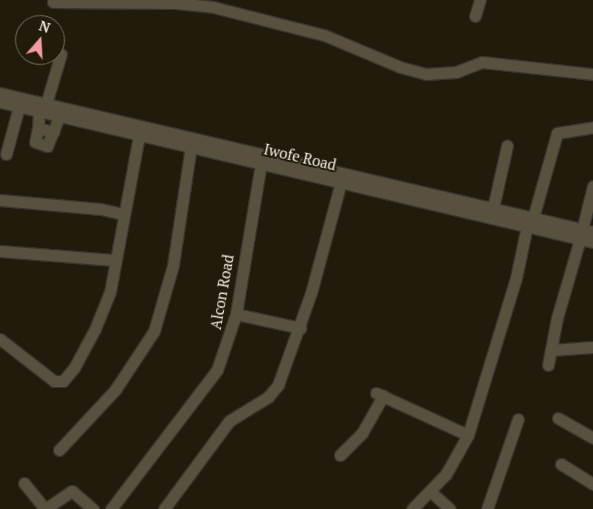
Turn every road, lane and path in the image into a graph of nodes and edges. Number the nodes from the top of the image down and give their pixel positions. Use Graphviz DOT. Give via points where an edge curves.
graph roads {
  1 [pos="480,0"];
  2 [pos="53,2"];
  3 [pos="475,16"];
  4 [pos="57,65"];
  5 [pos="593,74"];
  6 [pos="0,92"];
  7 [pos="0,102"];
  8 [pos="19,106"];
  9 [pos="42,107"];
  10 [pos="59,116"];
  11 [pos="593,127"];
  12 [pos="139,135"];
  13 [pos="191,146"];
  14 [pos="507,146"];
  15 [pos="6,154"];
  16 [pos="261,163"];
  17 [pos="341,182"];
  18 [pos="593,186"];
  19 [pos="0,200"];
  20 [pos="493,208"];
  21 [pos="123,214"];
  22 [pos="530,222"];
  23 [pos="585,234"];
  24 [pos="593,242"];
  25 [pos="0,251"];
  26 [pos="114,260"];
  27 [pos="236,314"];
  28 [pos="300,328"];
  29 [pos="0,339"];
  30 [pos="593,346"];
  31 [pos="551,350"];
  32 [pos="548,365"];
  33 [pos="558,418"];
  34 [pos="518,419"];
  35 [pos="468,435"];
  36 [pos="593,438"];
  37 [pos="59,450"];
  38 [pos="340,455"];
  39 [pos="561,464"];
  40 [pos="24,483"];
  41 [pos="593,484"];
  42 [pos="430,492"];
  43 [pos="45,509"];
  44 [pos="92,509"];
  45 [pos="111,509"];
  46 [pos="164,509"];
  47 [pos="412,509"];
  48 [pos="450,509"];
  49 [pos="487,509"];
  1 -- 3 [label="street"];
  2 -- 5 [label="street" via="176,3 213,7 324,35 400,67 426,74 456,72 482,62"];
  4 -- 9 [label="street"];
  6 -- 9 [label="street, Iwofe Road"];
  7 -- 8 [label="street, Iwofe Road"];
  8 -- 9 [label="street, Iwofe Road"];
  8 -- 15 [label="street"];
  9 -- 10 [label="street, Iwofe Road"];
  9 -- 10 [label="street" via="35,141 42,145 48,145"];
  9 -- 20 [label="street, Iwofe Road"];
  10 -- 12 [label="street, Iwofe Road"];
  11 -- 22 [label="street" via="557,133"];
  12 -- 13 [label="street, Iwofe Road"];
  12 -- 21 [label="street"];
  13 -- 16 [label="street, Iwofe Road"];
  13 -- 37 [label="street" via="174,265 154,331 115,390"];
  14 -- 20 [label="street"];
  16 -- 17 [label="street, Iwofe Road"];
  16 -- 27 [label="street, Alcon Road"];
  17 -- 22 [label="street, Iwofe Road"];
  17 -- 28 [label="street"];
  18 -- 23 [label="street"];
  19 -- 21 [label="street"];
  20 -- 22 [label="street, Iwofe Road"];
  21 -- 26 [label="street"];
  22 -- 23 [label="street, Iwofe Road"];
  22 -- 35 [label="street"];
  23 -- 24 [label="street, Iwofe Road"];
  23 -- 31 [label="street"];
  25 -- 26 [label="street"];
  26 -- 29 [label="street" via="106,306 85,348 63,381 54,382"];
  27 -- 28 [label="street"];
  27 -- 45 [label="street, Alcon Road" via="229,340 211,380"];
  28 -- 46 [label="street" via="274,392 229,421"];
  30 -- 31 [label="street"];
  31 -- 32 [label="street"];
  33 -- 36 [label="street"];
  34 -- 49 [label="street"];
  35 -- 38 [label="street" via="380,394 358,438"];
  35 -- 42 [label="street" via="461,451"];
  39 -- 41 [label="street"];
  40 -- 43 [label="street"];
  42 -- 47 [label="street"];
  42 -- 48 [label="street"];
  43 -- 44 [label="street" via="72,491"];
}
